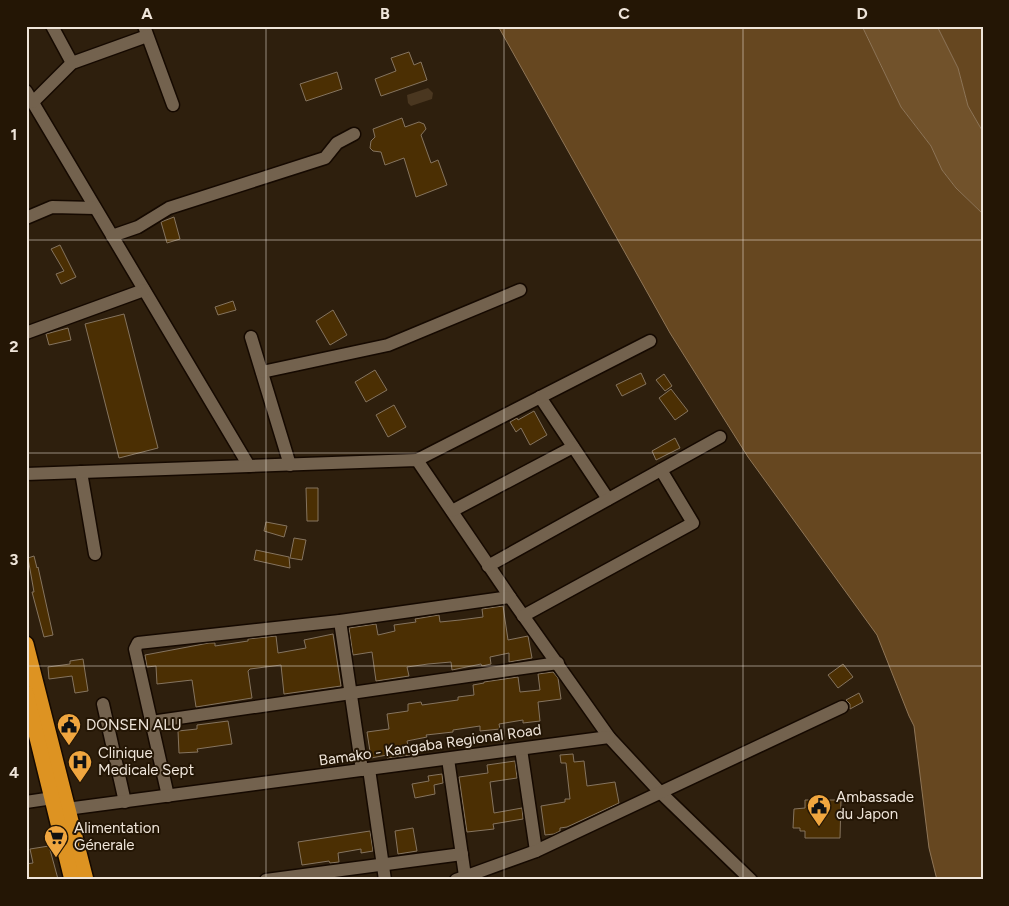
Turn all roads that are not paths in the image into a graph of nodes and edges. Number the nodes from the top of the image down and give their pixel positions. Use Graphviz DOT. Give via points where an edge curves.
graph roads {
  1 [pos="52,26"];
  2 [pos="145,31"];
  3 [pos="72,63"];
  4 [pos="26,91"];
  5 [pos="33,102"];
  6 [pos="173,105"];
  7 [pos="354,134"];
  8 [pos="95,208"];
  9 [pos="26,218"];
  10 [pos="112,236"];
  11 [pos="144,290"];
  12 [pos="520,290"];
  13 [pos="26,333"];
  14 [pos="251,337"];
  15 [pos="650,341"];
  16 [pos="262,372"];
  17 [pos="540,397"];
  18 [pos="720,437"];
  19 [pos="573,446"];
  20 [pos="417,460"];
  21 [pos="290,465"];
  22 [pos="248,466"];
  23 [pos="661,470"];
  24 [pos="81,472"];
  25 [pos="26,474"];
  26 [pos="608,499"];
  27 [pos="452,511"];
  28 [pos="95,554"];
  29 [pos="488,566"];
  30 [pos="510,597"];
  31 [pos="523,616"];
  32 [pos="340,622"];
  33 [pos="26,644"];
  34 [pos="558,663"];
  35 [pos="350,693"];
  36 [pos="27,702"];
  37 [pos="103,704"];
  38 [pos="842,707"];
  39 [pos="151,722"];
  40 [pos="609,738"];
  41 [pos="522,749"];
  42 [pos="448,758"];
  43 [pos="366,770"];
  44 [pos="660,792"];
  45 [pos="168,796"];
  46 [pos="26,802"];
  47 [pos="125,802"];
  48 [pos="59,806"];
  49 [pos="536,851"];
  50 [pos="462,854"];
  51 [pos="382,864"];
  52 [pos="461,878"];
  53 [pos="72,880"];
  54 [pos="86,880"];
  55 [pos="266,880"];
  56 [pos="385,880"];
  57 [pos="751,880"];
  1 -- 3 [label="street"];
  2 -- 3 [label="street"];
  2 -- 6 [label="street"];
  3 -- 5 [label="street"];
  4 -- 5 [label="street"];
  5 -- 8 [label="street"];
  7 -- 10 [label="street" via="337,143 326,158 169,208 138,227"];
  8 -- 9 [label="street" via="52,207"];
  8 -- 10 [label="street"];
  10 -- 11 [label="street"];
  11 -- 13 [label="street"];
  11 -- 22 [label="street"];
  12 -- 16 [label="street" via="388,345"];
  14 -- 16 [label="street"];
  15 -- 17 [label="street"];
  16 -- 21 [label="street"];
  17 -- 19 [label="street"];
  17 -- 20 [label="street"];
  18 -- 23 [label="street"];
  19 -- 26 [label="street"];
  19 -- 27 [label="street"];
  20 -- 21 [label="street"];
  20 -- 27 [label="street"];
  21 -- 22 [label="street"];
  22 -- 24 [label="street"];
  23 -- 26 [label="street"];
  23 -- 31 [label="street" via="694,523"];
  24 -- 25 [label="street"];
  24 -- 28 [label="street"];
  26 -- 29 [label="street"];
  27 -- 29 [label="street"];
  29 -- 30 [label="street"];
  30 -- 31 [label="street"];
  30 -- 32 [label="street"];
  31 -- 34 [label="street"];
  32 -- 35 [label="street"];
  32 -- 39 [label="street" via="138,643 135,649"];
  33 -- 48 [label="highway"];
  34 -- 35 [label="street"];
  34 -- 40 [label="street"];
  35 -- 39 [label="street"];
  35 -- 43 [label="street"];
  36 -- 48 [label="highway"];
  37 -- 47 [label="street"];
  38 -- 44 [label="street"];
  39 -- 45 [label="street"];
  40 -- 41 [label="street, Bamako - Kangaba Regional Road"];
  40 -- 44 [label="street"];
  41 -- 42 [label="street, Bamako - Kangaba Regional Road"];
  41 -- 49 [label="street"];
  42 -- 43 [label="street, Bamako - Kangaba Regional Road"];
  42 -- 50 [label="street"];
  43 -- 45 [label="street, Bamako - Kangaba Regional Road"];
  43 -- 51 [label="street"];
  44 -- 49 [label="street"];
  44 -- 57 [label="street"];
  45 -- 47 [label="street, Bamako - Kangaba Regional Road"];
  46 -- 48 [label="street, Bamako - Kangaba Regional Road"];
  47 -- 48 [label="street, Bamako - Kangaba Regional Road"];
  48 -- 53 [label="highway"];
  48 -- 54 [label="highway"];
  49 -- 52 [label="street"];
  50 -- 51 [label="street"];
  50 -- 52 [label="street"];
  51 -- 55 [label="street"];
  51 -- 56 [label="street"];
}
